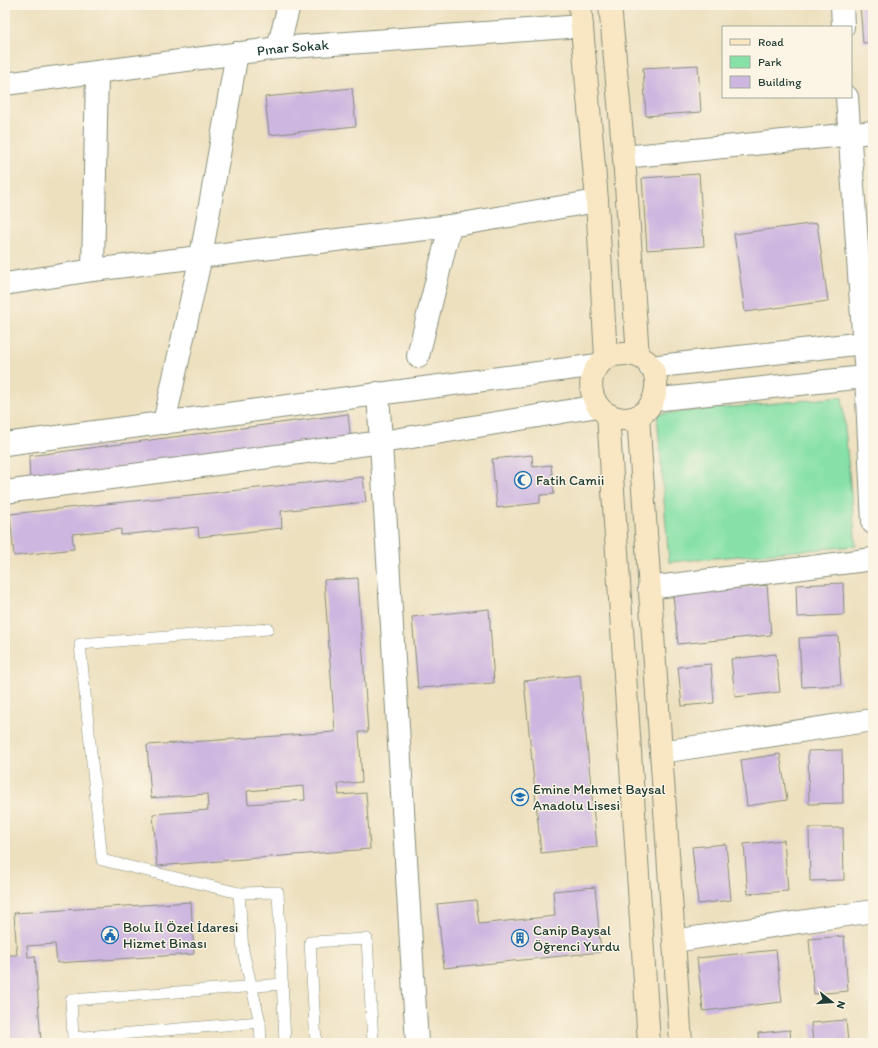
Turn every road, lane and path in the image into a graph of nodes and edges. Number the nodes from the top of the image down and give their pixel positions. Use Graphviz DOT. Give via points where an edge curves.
graph roads {
  1 [pos="289,5"];
  2 [pos="610,5"];
  3 [pos="842,5"];
  4 [pos="581,15"];
  5 [pos="843,26"];
  6 [pos="278,48"];
  7 [pos="237,53"];
  8 [pos="98,72"];
  9 [pos="5,84"];
  10 [pos="846,98"];
  11 [pos="873,132"];
  12 [pos="848,134"];
  13 [pos="624,157"];
  14 [pos="597,201"];
  15 [pos="450,226"];
  16 [pos="201,256"];
  17 [pos="93,270"];
  18 [pos="5,284"];
  19 [pos="868,343"];
  20 [pos="418,356"];
  21 [pos="602,361"];
  22 [pos="644,362"];
  23 [pos="870,377"];
  24 [pos="378,393"];
  25 [pos="653,400"];
  26 [pos="603,410"];
  27 [pos="638,416"];
  28 [pos="164,423"];
  29 [pos="382,442"];
  30 [pos="5,444"];
  31 [pos="5,492"];
  32 [pos="873,523"];
  33 [pos="873,559"];
  34 [pos="649,588"];
  35 [pos="268,629"];
  36 [pos="873,720"];
  37 [pos="661,752"];
  38 [pos="239,893"];
  39 [pos="873,911"];
  40 [pos="674,941"];
  41 [pos="284,984"];
  42 [pos="252,987"];
  43 [pos="260,1022"];
  44 [pos="262,1043"];
  45 [pos="286,1043"];
  46 [pos="316,1043"];
  47 [pos="373,1043"];
  48 [pos="417,1043"];
  49 [pos="648,1043"];
  50 [pos="680,1043"];
  1 -- 6 [label="street"];
  2 -- 13 [label="main road"];
  3 -- 5 [label="street"];
  4 -- 6 [label="street, Pınar Sokak"];
  4 -- 14 [label="main road"];
  6 -- 7 [label="street, Pınar Sokak"];
  7 -- 8 [label="street, Pınar Sokak"];
  7 -- 16 [label="street"];
  8 -- 9 [label="street, Pınar Sokak"];
  8 -- 17 [label="street"];
  10 -- 12 [label="street"];
  11 -- 12 [label="street"];
  12 -- 13 [label="street"];
  12 -- 19 [label="street"];
  13 -- 22 [label="main road"];
  14 -- 15 [label="street"];
  14 -- 21 [label="main road"];
  15 -- 16 [label="street"];
  15 -- 20 [label="street"];
  16 -- 17 [label="street"];
  16 -- 28 [label="street"];
  17 -- 18 [label="street"];
  19 -- 22 [label="street"];
  19 -- 23 [label="street"];
  21 -- 22 [label="main road" via="616,354 628,353"];
  21 -- 24 [label="street"];
  21 -- 26 [label="main road" via="593,374 591,385 592,396"];
  22 -- 25 [label="main road" via="654,372 657,382"];
  23 -- 25 [label="street"];
  23 -- 32 [label="street"];
  24 -- 28 [label="street"];
  24 -- 29 [label="street"];
  25 -- 27 [label="main road"];
  26 -- 27 [label="main road" via="614,417 624,419"];
  26 -- 29 [label="street"];
  26 -- 49 [label="main road"];
  27 -- 34 [label="main road"];
  28 -- 30 [label="street"];
  29 -- 31 [label="street"];
  29 -- 48 [label="street"];
  33 -- 34 [label="street"];
  34 -- 37 [label="main road"];
  35 -- 38 [label="lane" via="80,644 102,860"];
  36 -- 37 [label="street"];
  37 -- 40 [label="main road"];
  38 -- 41 [label="lane" via="278,892"];
  38 -- 42 [label="lane" via="243,951"];
  39 -- 40 [label="street"];
  40 -- 50 [label="main road"];
  41 -- 42 [label="lane"];
  41 -- 45 [label="lane"];
  42 -- 43 [label="lane"];
  42 -- 43 [label="lane" via="71,1000 73,1038"];
  43 -- 44 [label="lane"];
  46 -- 47 [label="lane" via="310,942 366,939"];
}
